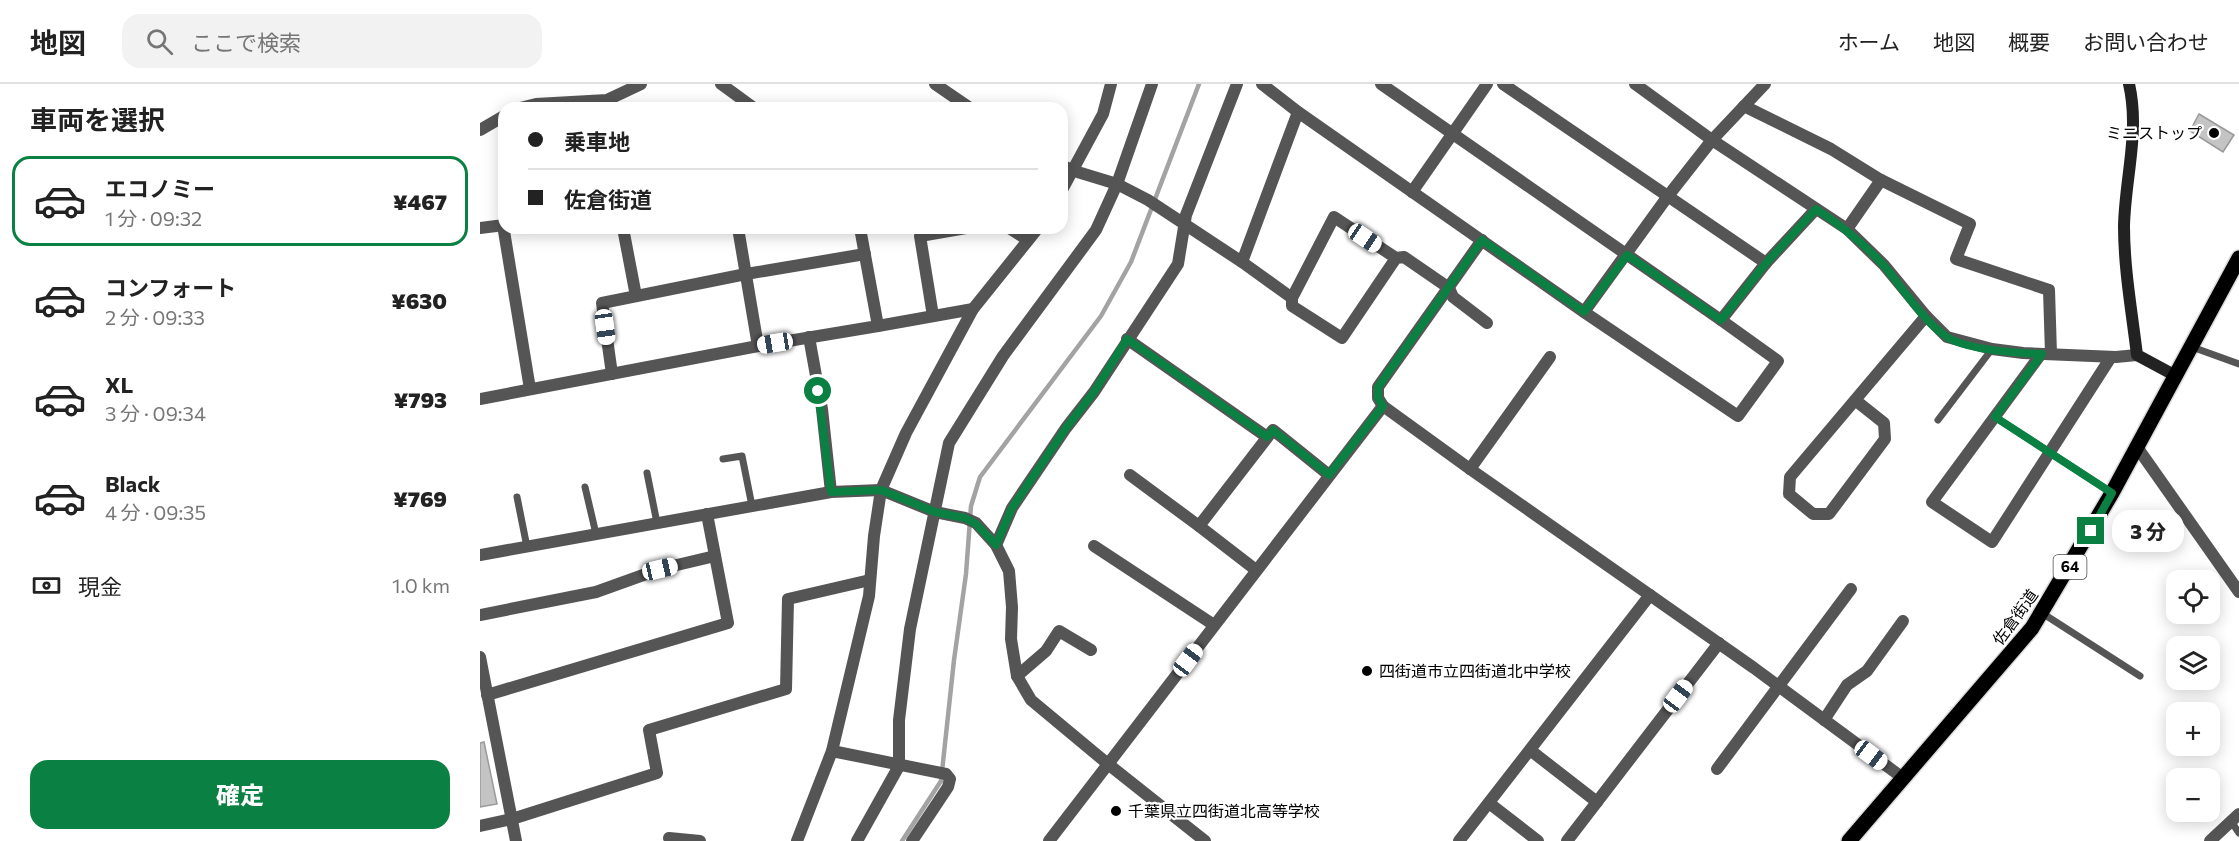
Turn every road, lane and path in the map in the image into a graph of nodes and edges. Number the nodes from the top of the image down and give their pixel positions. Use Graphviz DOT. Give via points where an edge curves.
graph roads {
  1 [pos="641,84"];
  2 [pos="721,84"];
  3 [pos="935,84"];
  4 [pos="1111,84"];
  5 [pos="1152,84"];
  6 [pos="1237,84"];
  7 [pos="1262,84"];
  8 [pos="1381,84"];
  9 [pos="1487,84"];
  10 [pos="1503,84"];
  11 [pos="1635,84"];
  12 [pos="1765,84"];
  13 [pos="2129,84"];
  14 [pos="950,89"];
  15 [pos="572,102"];
  16 [pos="746,102"];
  17 [pos="964,102"];
  18 [pos="1744,106"];
  19 [pos="1298,112"];
  20 [pos="498,120"];
  21 [pos="480,130"];
  22 [pos="1451,134"];
  23 [pos="1712,140"];
  24 [pos="1068,166"];
  25 [pos="1068,167"];
  26 [pos="1881,180"];
  27 [pos="1117,184"];
  28 [pos="1412,192"];
  29 [pos="1668,196"];
  30 [pos="1816,209"];
  31 [pos="1185,225"];
  32 [pos="498,226"];
  33 [pos="480,228"];
  34 [pos="1847,229"];
  35 [pos="504,234"];
  36 [pos="624,234"];
  37 [pos="739,234"];
  38 [pos="861,234"];
  39 [pos="932,234"];
  40 [pos="1018,234"];
  41 [pos="1033,234"];
  42 [pos="1028,240"];
  43 [pos="1482,240"];
  44 [pos="865,254"];
  45 [pos="1627,255"];
  46 [pos="1396,258"];
  47 [pos="2239,258"];
  48 [pos="1242,262"];
  49 [pos="1766,263"];
  50 [pos="746,274"];
  51 [pos="1449,288"];
  52 [pos="636,296"];
  53 [pos="1292,298"];
  54 [pos="973,309"];
  55 [pos="1584,312"];
  56 [pos="933,316"];
  57 [pos="1926,316"];
  58 [pos="1721,320"];
  59 [pos="1487,323"];
  60 [pos="878,326"];
  61 [pos="809,338"];
  62 [pos="1127,339"];
  63 [pos="758,346"];
  64 [pos="2192,347"];
  65 [pos="1992,349"];
  66 [pos="2046,354"];
  67 [pos="2137,355"];
  68 [pos="1550,357"];
  69 [pos="2111,357"];
  70 [pos="2239,364"];
  71 [pos="612,374"];
  72 [pos="2176,376"];
  73 [pos="530,389"];
  74 [pos="480,399"];
  75 [pos="1855,400"];
  76 [pos="1383,406"];
  77 [pos="1995,417"];
  78 [pos="1938,420"];
  79 [pos="1267,437"];
  80 [pos="2137,447"];
  81 [pos="2049,453"];
  82 [pos="723,459"];
  83 [pos="1470,469"];
  84 [pos="647,473"];
  85 [pos="1130,475"];
  86 [pos="1329,475"];
  87 [pos="585,488"];
  88 [pos="881,490"];
  89 [pos="831,492"];
  90 [pos="2112,493"];
  91 [pos="517,497"];
  92 [pos="752,506"];
  93 [pos="935,512"];
  94 [pos="707,514"];
  95 [pos="657,523"];
  96 [pos="1198,526"];
  97 [pos="596,534"];
  98 [pos="996,545"];
  99 [pos="1094,546"];
  100 [pos="527,547"];
  101 [pos="480,555"];
  102 [pos="715,556"];
  103 [pos="1256,570"];
  104 [pos="870,580"];
  105 [pos="1851,590"];
  106 [pos="2239,592"];
  107 [pos="1650,596"];
  108 [pos="2042,613"];
  109 [pos="480,615"];
  110 [pos="1903,621"];
  111 [pos="1214,625"];
  112 [pos="1719,643"];
  113 [pos="1091,650"];
  114 [pos="480,657"];
  115 [pos="1017,676"];
  116 [pos="2140,676"];
  117 [pos="1779,686"];
  118 [pos="487,695"];
  119 [pos="1824,720"];
  120 [pos="1530,750"];
  121 [pos="832,751"];
  122 [pos="1108,764"];
  123 [pos="898,766"];
  124 [pos="1717,769"];
  125 [pos="1903,778"];
  126 [pos="1597,802"];
  127 [pos="1489,803"];
  128 [pos="2235,817"];
  129 [pos="512,819"];
  130 [pos="480,826"];
  131 [pos="2239,832"];
  132 [pos="669,838"];
  133 [pos="516,841"];
  134 [pos="700,841"];
  135 [pos="797,841"];
  136 [pos="857,841"];
  137 [pos="912,841"];
  138 [pos="1049,841"];
  139 [pos="1205,841"];
  140 [pos="1459,841"];
  141 [pos="1538,841"];
  142 [pos="1567,841"];
  143 [pos="1849,841"];
  144 [pos="2210,841"];
  1 -- 15 [label="street" via="607,100"];
  2 -- 16 [label="street"];
  3 -- 14 [label="street"];
  4 -- 24 [label="street" via="1103,114"];
  5 -- 27 [label="street"];
  6 -- 31 [label="street"];
  7 -- 19 [label="street"];
  8 -- 22 [label="street"];
  9 -- 22 [label="street"];
  10 -- 29 [label="street"];
  11 -- 23 [label="street"];
  12 -- 18 [label="street"];
  13 -- 67 [label="street" via="2133,140 2125,204 2125,248"];
  14 -- 17 [label="street"];
  18 -- 23 [label="street"];
  18 -- 26 [label="street" via="1832,149"];
  19 -- 28 [label="street"];
  19 -- 48 [label="street"];
  20 -- 21 [label="street"];
  22 -- 28 [label="street"];
  22 -- 45 [label="street"];
  23 -- 29 [label="street"];
  23 -- 30 [label="street"];
  25 -- 27 [label="street"];
  26 -- 34 [label="street"];
  26 -- 66 [label="street" via="1970,224 1956,259 2049,290"];
  27 -- 31 [label="street"];
  27 -- 93 [label="street" via="1095,230 1003,356 949,443"];
  28 -- 43 [label="street"];
  29 -- 45 [label="street"];
  29 -- 49 [label="street"];
  30 -- 34 [label="street"];
  30 -- 49 [label="street"];
  31 -- 48 [label="street"];
  31 -- 62 [label="street" via="1178,264"];
  32 -- 33 [label="street"];
  34 -- 57 [label="street"];
  35 -- 73 [label="street"];
  36 -- 52 [label="street"];
  37 -- 50 [label="street"];
  38 -- 44 [label="street"];
  39 -- 56 [label="street" via="920,236"];
  40 -- 42 [label="street"];
  41 -- 42 [label="street"];
  42 -- 54 [label="street"];
  43 -- 51 [label="street"];
  43 -- 55 [label="street"];
  44 -- 50 [label="street"];
  44 -- 60 [label="street"];
  45 -- 55 [label="street"];
  45 -- 58 [label="street"];
  46 -- 51 [label="street" via="1404,257"];
  46 -- 53 [label="street" via="1342,338 1292,306"];
  46 -- 53 [label="street" via="1334,217"];
  47 -- 64 [label="main road, 佐倉街道 / 64"];
  48 -- 53 [label="street"];
  49 -- 58 [label="street"];
  50 -- 52 [label="street"];
  50 -- 63 [label="street"];
  51 -- 59 [label="street" via="1453,297"];
  51 -- 76 [label="street" via="1378,387"];
  52 -- 71 [label="street" via="602,303"];
  54 -- 56 [label="street"];
  54 -- 88 [label="street" via="906,433"];
  55 -- 58 [label="street" via="1738,416 1778,362"];
  56 -- 60 [label="street"];
  57 -- 65 [label="street" via="1947,337"];
  57 -- 75 [label="street"];
  60 -- 61 [label="street"];
  61 -- 63 [label="street"];
  61 -- 89 [label="street"];
  62 -- 79 [label="street"];
  62 -- 98 [label="street" via="1018,499"];
  63 -- 71 [label="street"];
  64 -- 70 [label="lane"];
  64 -- 72 [label="main road, 佐倉街道 / 64"];
  65 -- 66 [label="street"];
  65 -- 78 [label="lane"];
  66 -- 69 [label="street"];
  66 -- 77 [label="street"];
  67 -- 69 [label="street"];
  67 -- 72 [label="street"];
  68 -- 83 [label="street"];
  69 -- 81 [label="street"];
  71 -- 73 [label="street"];
  72 -- 80 [label="main road, 佐倉街道 / 64"];
  73 -- 74 [label="street"];
  75 -- 75 [label="street" via="1790,477 1788,494 1813,514 1829,514 1885,439 1884,423"];
  76 -- 83 [label="street"];
  76 -- 86 [label="street"];
  77 -- 81 [label="lane"];
  77 -- 81 [label="street" via="1932,502 1992,542"];
  79 -- 86 [label="street" via="1273,430"];
  79 -- 96 [label="street"];
  80 -- 90 [label="main road, 佐倉街道 / 64"];
  80 -- 106 [label="street"];
  81 -- 90 [label="lane"];
  82 -- 92 [label="lane" via="742,456"];
  83 -- 107 [label="street"];
  84 -- 95 [label="lane"];
  85 -- 96 [label="street"];
  86 -- 103 [label="street"];
  87 -- 97 [label="lane"];
  88 -- 89 [label="street"];
  88 -- 93 [label="street"];
  88 -- 104 [label="street"];
  89 -- 92 [label="street"];
  90 -- 108 [label="main road, 佐倉街道 / 64"];
  91 -- 100 [label="lane"];
  92 -- 94 [label="street"];
  93 -- 98 [label="street" via="970,521"];
  93 -- 123 [label="street" via="910,629 899,720"];
  94 -- 95 [label="street"];
  94 -- 102 [label="street"];
  95 -- 97 [label="street"];
  96 -- 103 [label="street"];
  97 -- 100 [label="street"];
  98 -- 115 [label="street" via="1009,572 1011,639"];
  99 -- 111 [label="street"];
  100 -- 101 [label="street"];
  102 -- 109 [label="street" via="660,569 596,592"];
  102 -- 118 [label="street" via="728,623"];
  103 -- 111 [label="street"];
  104 -- 121 [label="street"];
  104 -- 129 [label="street" via="788,599 786,689 649,730 657,772"];
  105 -- 117 [label="street"];
  107 -- 112 [label="street"];
  107 -- 120 [label="street"];
  108 -- 116 [label="lane"];
  108 -- 125 [label="main road, 佐倉街道 / 64"];
  110 -- 119 [label="street" via="1867,671 1847,685"];
  111 -- 122 [label="street"];
  112 -- 117 [label="street"];
  112 -- 126 [label="street"];
  113 -- 115 [label="street" via="1059,631 1046,651"];
  114 -- 118 [label="street"];
  115 -- 122 [label="street" via="1032,700"];
  117 -- 119 [label="street"];
  117 -- 124 [label="street"];
  118 -- 129 [label="street"];
  119 -- 125 [label="street"];
  120 -- 126 [label="street"];
  120 -- 127 [label="street"];
  121 -- 123 [label="street"];
  121 -- 135 [label="street"];
  122 -- 138 [label="street"];
  122 -- 139 [label="street"];
  123 -- 136 [label="street"];
  123 -- 137 [label="street" via="950,779"];
  125 -- 143 [label="main road, 佐倉街道 / 64"];
  126 -- 142 [label="street"];
  127 -- 140 [label="street"];
  127 -- 141 [label="street"];
  128 -- 131 [label="lane"];
  128 -- 144 [label="street"];
  129 -- 130 [label="street"];
  129 -- 133 [label="street"];
  132 -- 134 [label="street"];
}
